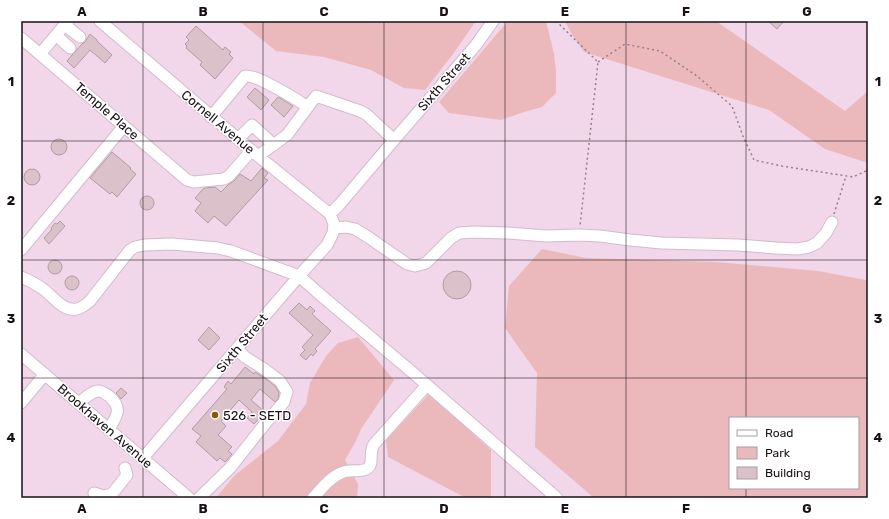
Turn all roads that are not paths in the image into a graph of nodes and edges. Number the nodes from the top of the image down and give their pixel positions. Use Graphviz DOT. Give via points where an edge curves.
graph roads {
  1 [pos="100,21"];
  2 [pos="493,21"];
  3 [pos="66,23"];
  4 [pos="56,36"];
  5 [pos="80,37"];
  6 [pos="21,38"];
  7 [pos="70,48"];
  8 [pos="40,54"];
  9 [pos="308,107"];
  10 [pos="211,116"];
  11 [pos="124,126"];
  12 [pos="238,139"];
  13 [pos="394,140"];
  14 [pos="274,145"];
  15 [pos="255,154"];
  16 [pos="332,222"];
  17 [pos="832,222"];
  18 [pos="21,250"];
  19 [pos="299,276"];
  20 [pos="21,277"];
  21 [pos="237,348"];
  22 [pos="21,354"];
  23 [pos="45,374"];
  24 [pos="427,385"];
  25 [pos="21,403"];
  26 [pos="79,404"];
  27 [pos="109,429"];
  28 [pos="143,458"];
  29 [pos="125,468"];
  30 [pos="94,493"];
  31 [pos="189,498"];
  32 [pos="199,498"];
  33 [pos="313,498"];
  34 [pos="556,498"];
  1 -- 10 [label="street, Cornell Avenue"];
  2 -- 13 [label="street, Sixth Street" via="476,45"];
  3 -- 4 [label="street"];
  3 -- 5 [label="street"];
  4 -- 7 [label="street"];
  4 -- 8 [label="street"];
  6 -- 8 [label="street, Temple Place"];
  8 -- 11 [label="street, Temple Place"];
  9 -- 10 [label="street" via="276,87 253,76 245,76"];
  9 -- 13 [label="street" via="316,96 360,111"];
  9 -- 14 [label="street" via="286,135"];
  10 -- 12 [label="street, Cornell Avenue"];
  11 -- 15 [label="street, Temple Place" via="185,179 194,182 224,179"];
  11 -- 18 [label="street"];
  12 -- 14 [label="street" via="252,125"];
  12 -- 15 [label="street, Cornell Avenue"];
  13 -- 16 [label="street, Sixth Street" via="340,204"];
  14 -- 15 [label="street"];
  15 -- 16 [label="street, Cornell Avenue"];
  16 -- 17 [label="street" via="355,229 406,264 415,266 426,263 450,238 459,233 579,235 662,243 797,249 817,243"];
  16 -- 19 [label="street, Sixth Street" via="333,233 327,245"];
  19 -- 20 [label="street" via="218,248 172,244 136,247 130,250 90,301 77,310 65,307 43,289"];
  19 -- 21 [label="street, Sixth Street"];
  19 -- 24 [label="street"];
  21 -- 28 [label="street, Sixth Street"];
  21 -- 32 [label="street" via="245,357 280,381 288,392 284,402 230,468"];
  22 -- 23 [label="street, Brookhaven Avenue"];
  23 -- 25 [label="street"];
  23 -- 26 [label="street, Brookhaven Avenue"];
  24 -- 33 [label="street" via="376,442 368,468 342,472 333,477"];
  24 -- 34 [label="street"];
  26 -- 27 [label="street, Brookhaven Avenue"];
  26 -- 27 [label="street" via="98,391 110,397 118,410"];
  27 -- 28 [label="street, Brookhaven Avenue"];
  28 -- 31 [label="street, Brookhaven Avenue"];
  29 -- 30 [label="street" via="127,475 112,494 103,496"];
}
